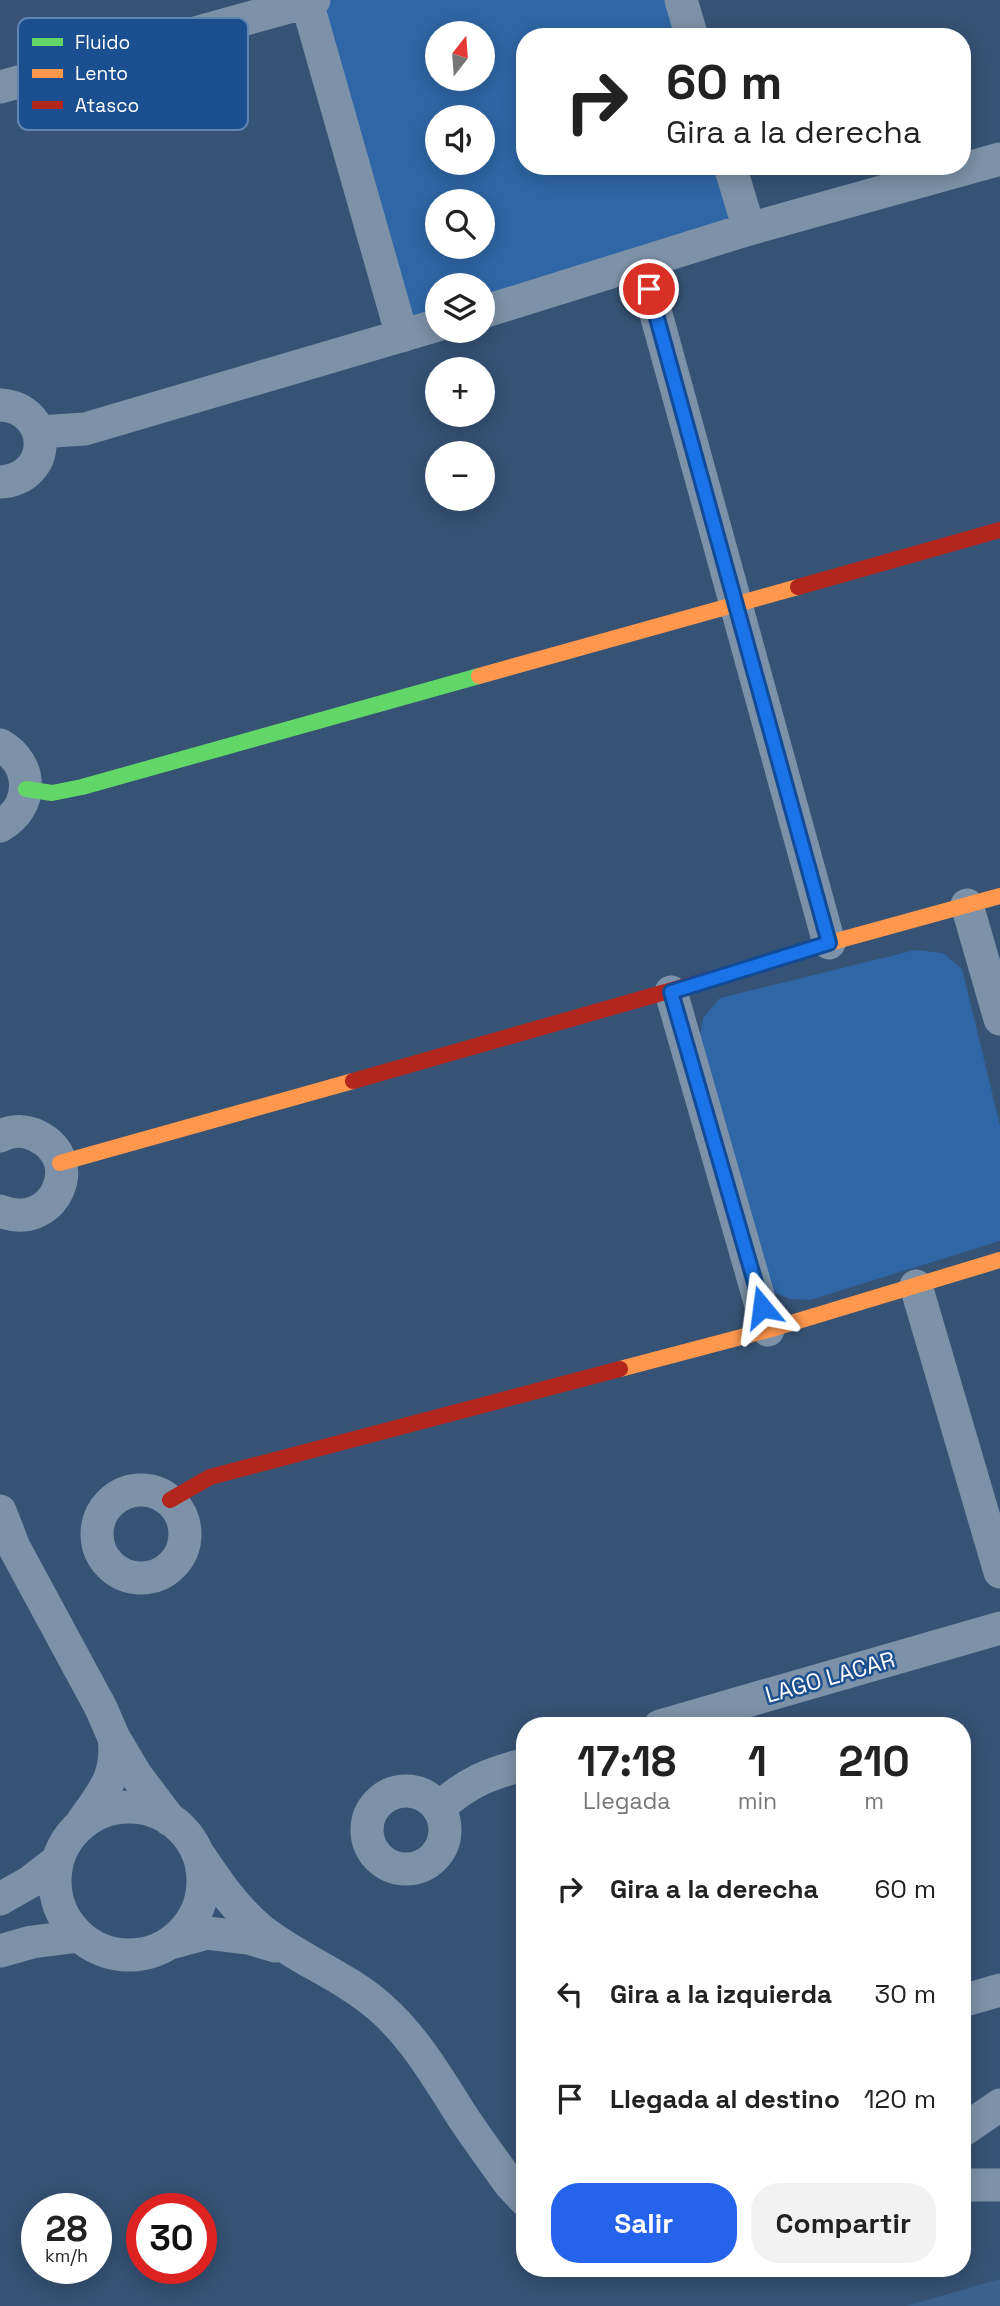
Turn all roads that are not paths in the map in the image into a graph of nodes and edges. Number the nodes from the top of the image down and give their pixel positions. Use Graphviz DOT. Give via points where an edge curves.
graph roads {
  1 [pos="681,0"];
  2 [pos="311,1"];
  3 [pos="248,18"];
  4 [pos="689,28"];
  5 [pos="18,82"];
  6 [pos="0,87"];
  7 [pos="1000,159"];
  8 [pos="971,167"];
  9 [pos="733,175"];
  10 [pos="943,175"];
  11 [pos="749,229"];
  12 [pos="642,263"];
  13 [pos="495,308"];
  14 [pos="425,330"];
  15 [pos="402,336"];
  16 [pos="0,405"];
  17 [pos="39,432"];
  18 [pos="0,482"];
  19 [pos="1000,530"];
  20 [pos="737,605"];
  21 [pos="0,745"];
  22 [pos="26,789"];
  23 [pos="0,826"];
  24 [pos="1000,896"];
  25 [pos="968,905"];
  26 [pos="829,943"];
  27 [pos="671,992"];
  28 [pos="1000,1019"];
  29 [pos="0,1136"];
  30 [pos="60,1163"];
  31 [pos="0,1211"];
  32 [pos="1000,1261"];
  33 [pos="916,1286"];
  34 [pos="768,1330"];
  35 [pos="170,1500"];
  36 [pos="0,1511"];
  37 [pos="1000,1572"];
  38 [pos="1000,1628"];
  39 [pos="691,1717"];
  40 [pos="114,1738"];
  41 [pos="516,1767"];
  42 [pos="439,1808"];
  43 [pos="170,1820"];
  44 [pos="78,1828"];
  45 [pos="197,1852"];
  46 [pos="57,1861"];
  47 [pos="0,1899"];
  48 [pos="79,1936"];
  49 [pos="170,1943"];
  50 [pos="0,1951"];
  51 [pos="291,1951"];
  52 [pos="1000,1990"];
  53 [pos="971,1998"];
  54 [pos="1000,2105"];
  55 [pos="971,2125"];
  56 [pos="971,2185"];
  57 [pos="1000,2185"];
  58 [pos="516,2190"];
  1 -- 4 [label="street"];
  2 -- 3 [label="street"];
  2 -- 15 [label="street"];
  5 -- 6 [label="street"];
  7 -- 8 [label="street"];
  9 -- 11 [label="street"];
  10 -- 11 [label="street"];
  11 -- 12 [label="street"];
  12 -- 13 [label="street"];
  12 -- 20 [label="street"];
  14 -- 15 [label="street"];
  15 -- 17 [label="street" via="85,429"];
  16 -- 17 [label="street" via="23,411"];
  17 -- 18 [label="street" via="41,445 33,468 23,477"];
  19 -- 20 [label="street"];
  20 -- 22 [label="street" via="82,787 51,793"];
  20 -- 26 [label="street"];
  21 -- 22 [label="street" via="19,761"];
  22 -- 23 [label="street" via="14,816"];
  24 -- 25 [label="street"];
  25 -- 26 [label="street"];
  25 -- 28 [label="street"];
  26 -- 27 [label="street"];
  27 -- 30 [label="street"];
  27 -- 34 [label="street"];
  29 -- 30 [label="street" via="20,1131 34,1134 55,1150"];
  30 -- 31 [label="street" via="60,1184 50,1203 24,1216"];
  32 -- 33 [label="street"];
  33 -- 34 [label="street"];
  33 -- 37 [label="street"];
  34 -- 35 [label="street" via="210,1477"];
  36 -- 40 [label="street"];
  38 -- 39 [label="street, LAGO LACAR"];
  40 -- 43 [label="street"];
  40 -- 44 [label="street" via="117,1758 111,1778"];
  41 -- 42 [label="street" via="463,1787"];
  43 -- 44 [label="street" via="131,1807 107,1810"];
  43 -- 45 [label="street"];
  44 -- 46 [label="street"];
  45 -- 49 [label="street" via="204,1889 197,1913 183,1934"];
  45 -- 51 [label="street" via="243,1914"];
  46 -- 47 [label="street"];
  46 -- 48 [label="street" via="54,1885 60,1909"];
  48 -- 49 [label="street" via="115,1955 139,1955"];
  48 -- 50 [label="street"];
  49 -- 51 [label="street" via="207,1933 248,1938"];
  51 -- 58 [label="street" via="342,1978 382,2008 433,2069"];
  52 -- 53 [label="street"];
  54 -- 55 [label="street"];
  56 -- 57 [label="street"];
}
